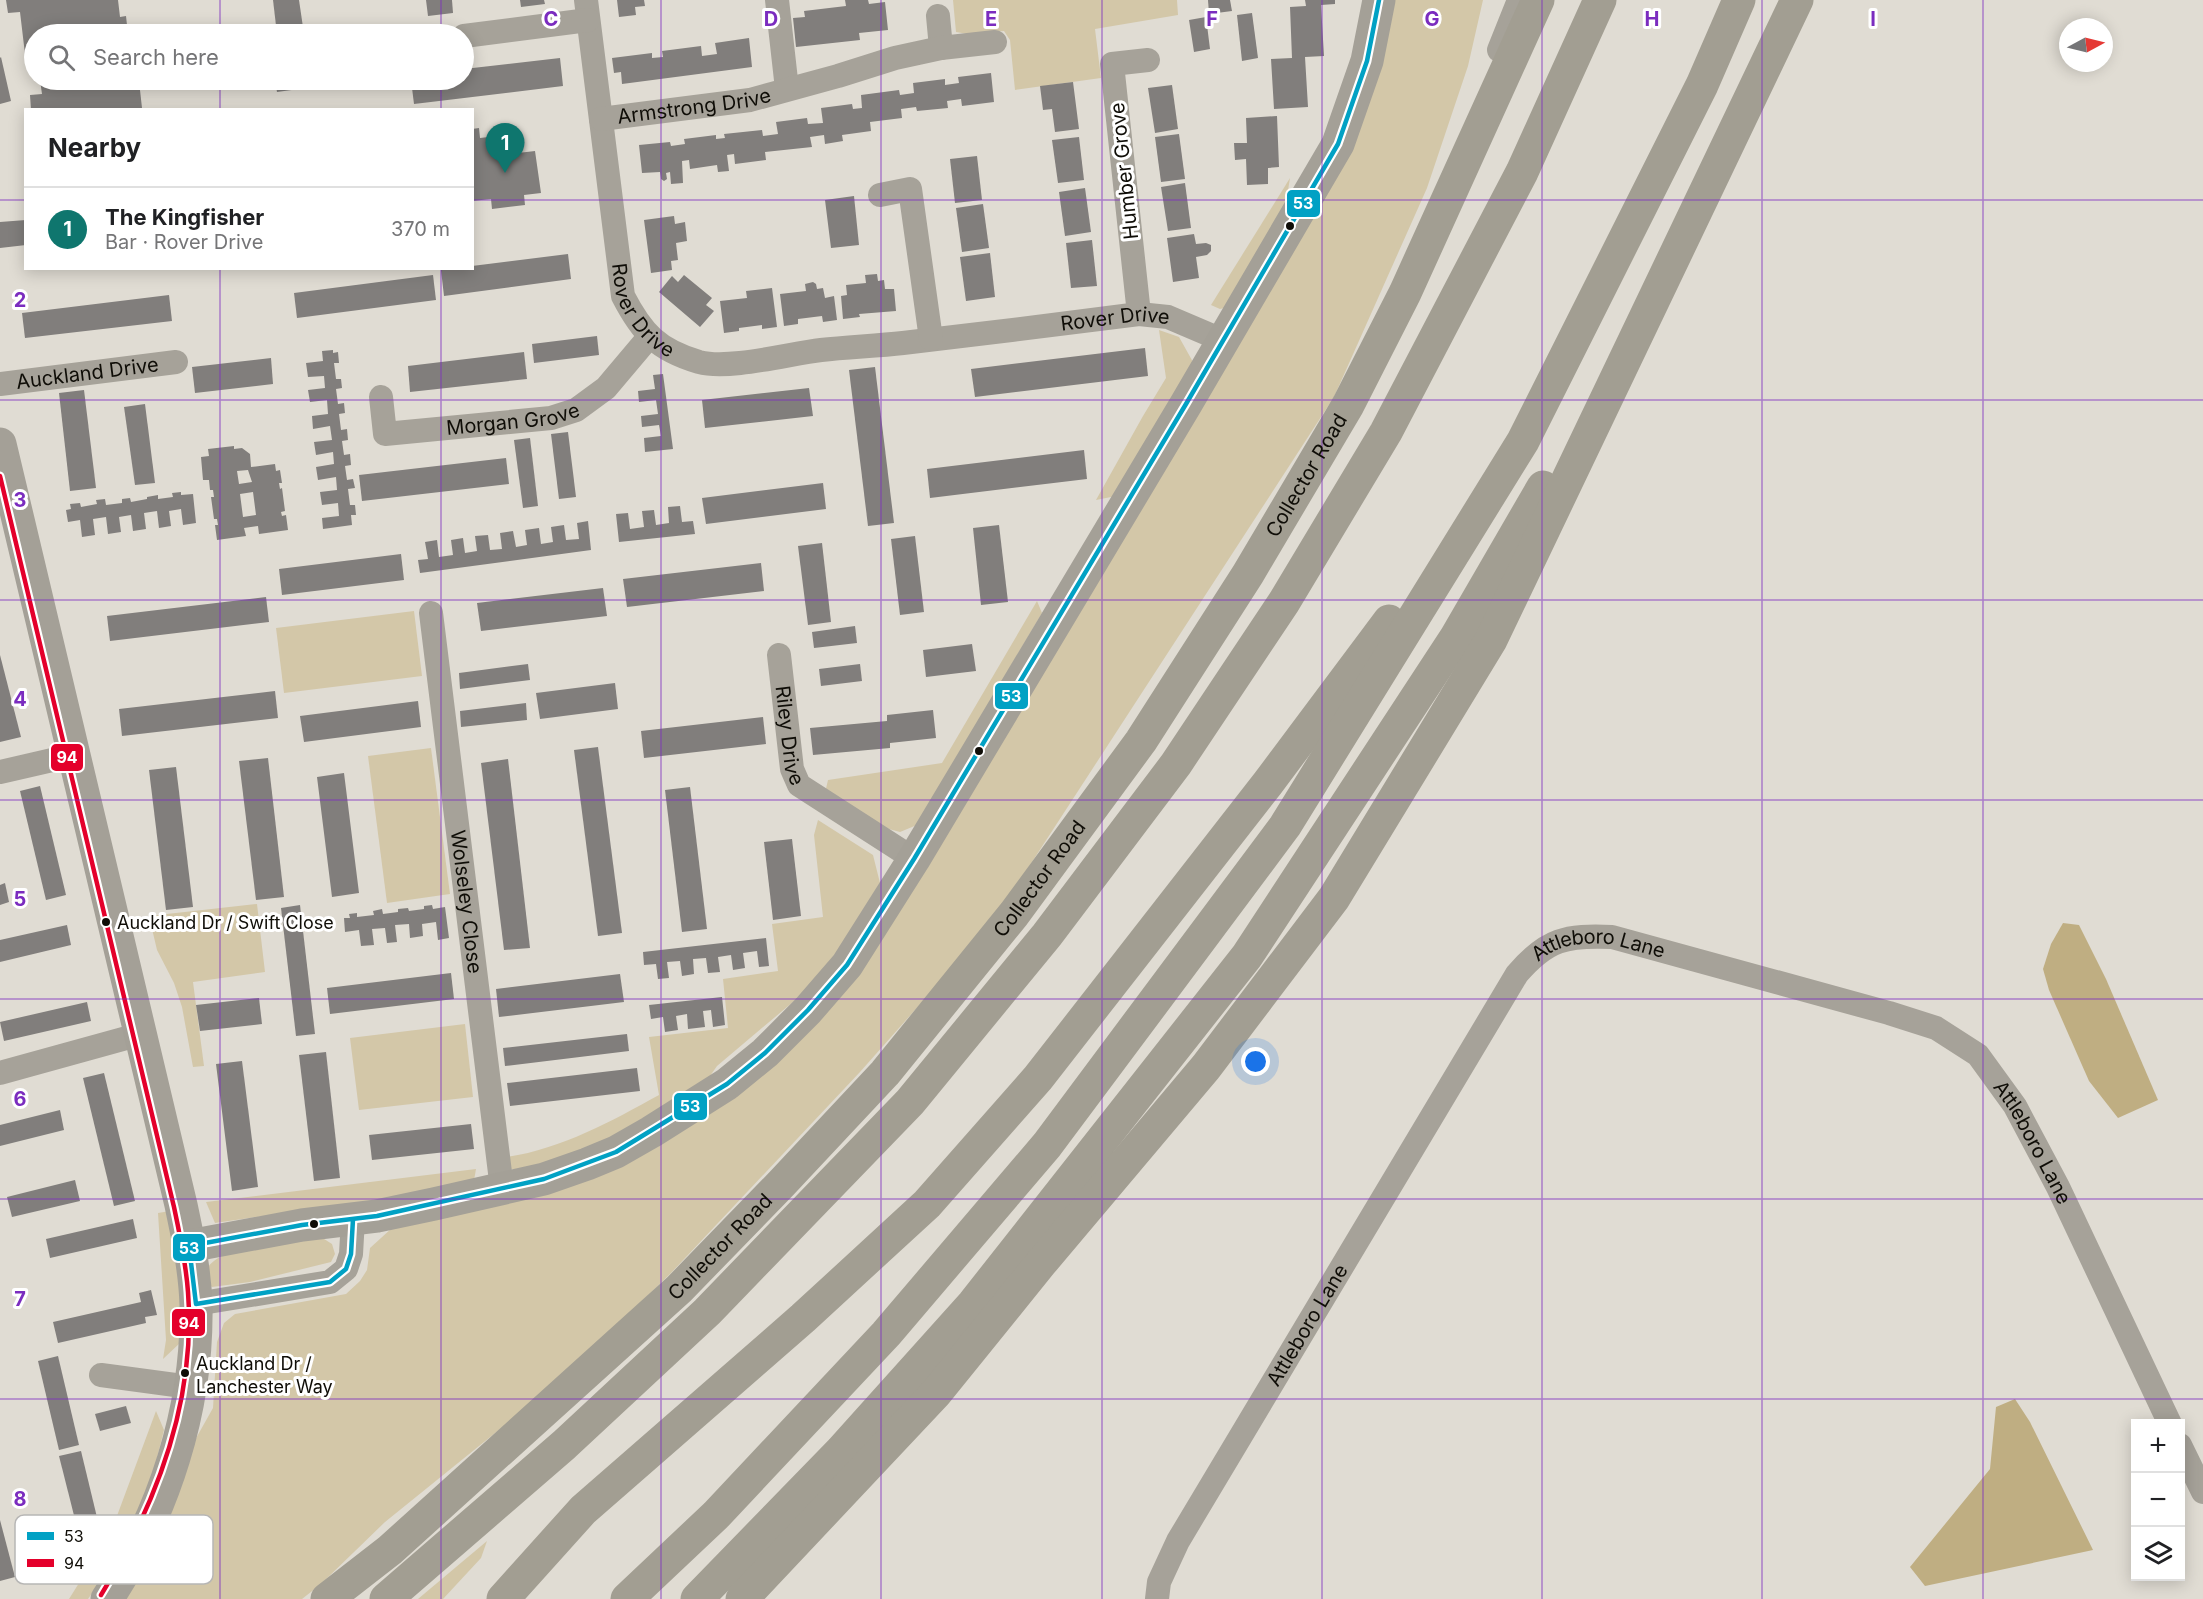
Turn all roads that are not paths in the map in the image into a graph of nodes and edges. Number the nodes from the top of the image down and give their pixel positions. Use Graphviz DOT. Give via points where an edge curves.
graph roads {
  1 [pos="777,0"];
  2 [pos="1379,0"];
  3 [pos="1519,0"];
  4 [pos="1538,0"];
  5 [pos="1600,0"];
  6 [pos="1739,0"];
  7 [pos="1797,0"];
  8 [pos="587,10"];
  9 [pos="938,16"];
  10 [pos="474,34"];
  11 [pos="995,42"];
  12 [pos="941,48"];
  13 [pos="1148,60"];
  14 [pos="787,89"];
  15 [pos="601,119"];
  16 [pos="880,195"];
  17 [pos="1667,272"];
  18 [pos="1405,293"];
  19 [pos="1139,314"];
  20 [pos="649,337"];
  21 [pos="931,339"];
  22 [pos="1222,340"];
  23 [pos="176,362"];
  24 [pos="0,384"];
  25 [pos="381,397"];
  26 [pos="1523,441"];
  27 [pos="0,444"];
  28 [pos="4,478"];
  29 [pos="431,613"];
  30 [pos="779,655"];
  31 [pos="74,754"];
  32 [pos="0,772"];
  33 [pos="915,859"];
  34 [pos="141,1035"];
  35 [pos="0,1072"];
  36 [pos="502,1189"];
  37 [pos="353,1219"];
  38 [pos="189,1246"];
  39 [pos="196,1304"];
  40 [pos="101,1375"];
  41 [pos="190,1387"];
  42 [pos="2168,1419"];
  43 [pos="2185,1454"];
  44 [pos="2203,1492"];
  45 [pos="152,1515"];
  46 [pos="116,1584"];
  47 [pos="107,1599"];
  48 [pos="327,1599"];
  49 [pos="386,1599"];
  50 [pos="503,1599"];
  51 [pos="627,1599"];
  52 [pos="697,1599"];
  53 [pos="742,1599"];
  54 [pos="1157,1599"];
  1 -- 14 [label="street, Armstrong Drive"];
  2 -- 22 [label="street" via="1367,61 1338,144"];
  3 -- 18 [label="street"];
  4 -- 18 [label="highway, Collector Road"];
  5 -- 49 [label="highway, Collector Road" via="1522,172 1386,432 1284,602 1189,745 1047,935 910,1102 707,1312 564,1445"];
  6 -- 26 [label="highway" via="1702,85"];
  7 -- 17 [label="highway"];
  8 -- 10 [label="street"];
  8 -- 15 [label="street, Rover Drive"];
  9 -- 12 [label="street"];
  11 -- 12 [label="street, Armstrong Drive"];
  12 -- 14 [label="street, Armstrong Drive"];
  13 -- 19 [label="street, Humber Grove" via="1112,64"];
  14 -- 15 [label="street, Armstrong Drive" via="750,100"];
  15 -- 20 [label="street, Rover Drive" via="623,296"];
  16 -- 21 [label="street" via="910,189"];
  17 -- 52 [label="highway" via="1456,637 1247,956 973,1304 841,1451"];
  17 -- 53 [label="highway" via="1491,640 1334,898 1206,1067 936,1393"];
  18 -- 48 [label="highway, Collector Road" via="1348,405 1248,574 1141,741 1014,914 885,1073 679,1289 390,1550"];
  19 -- 21 [label="street, Rover Drive"];
  19 -- 22 [label="street, Rover Drive" via="1168,317"];
  20 -- 21 [label="street, Rover Drive" via="663,348 699,362 720,365"];
  20 -- 25 [label="street, Morgan Grove" via="606,388 576,410 551,418 385,434"];
  22 -- 33 [label="street"];
  23 -- 24 [label="street, Auckland Drive"];
  26 -- 50 [label="highway" via="1268,783 1038,1078 927,1204 583,1510"];
  26 -- 51 [label="highway" via="1285,826 1047,1145 886,1334 716,1515"];
  27 -- 28 [label="street"];
  28 -- 31 [label="street"];
  29 -- 36 [label="street, Wolseley Close"];
  30 -- 33 [label="street, Riley Drive" via="792,769 799,785"];
  31 -- 32 [label="street"];
  31 -- 34 [label="street"];
  33 -- 36 [label="street" via="847,964 808,1010 727,1084 616,1152 544,1179"];
  34 -- 35 [label="street"];
  34 -- 38 [label="street"];
  36 -- 37 [label="street"];
  37 -- 38 [label="street"];
  37 -- 39 [label="street" via="346,1269 330,1282"];
  38 -- 39 [label="street"];
  39 -- 41 [label="street"];
  40 -- 41 [label="street"];
  41 -- 45 [label="street" via="174,1455"];
  42 -- 54 [label="street, Attleboro Lane" via="2058,1187 2015,1106 1978,1055 1936,1028 1612,937 1557,941 1533,955 1499,1003 1178,1541 1159,1582"];
  43 -- 44 [label="street"];
  46 -- 47 [label="street"];
}
